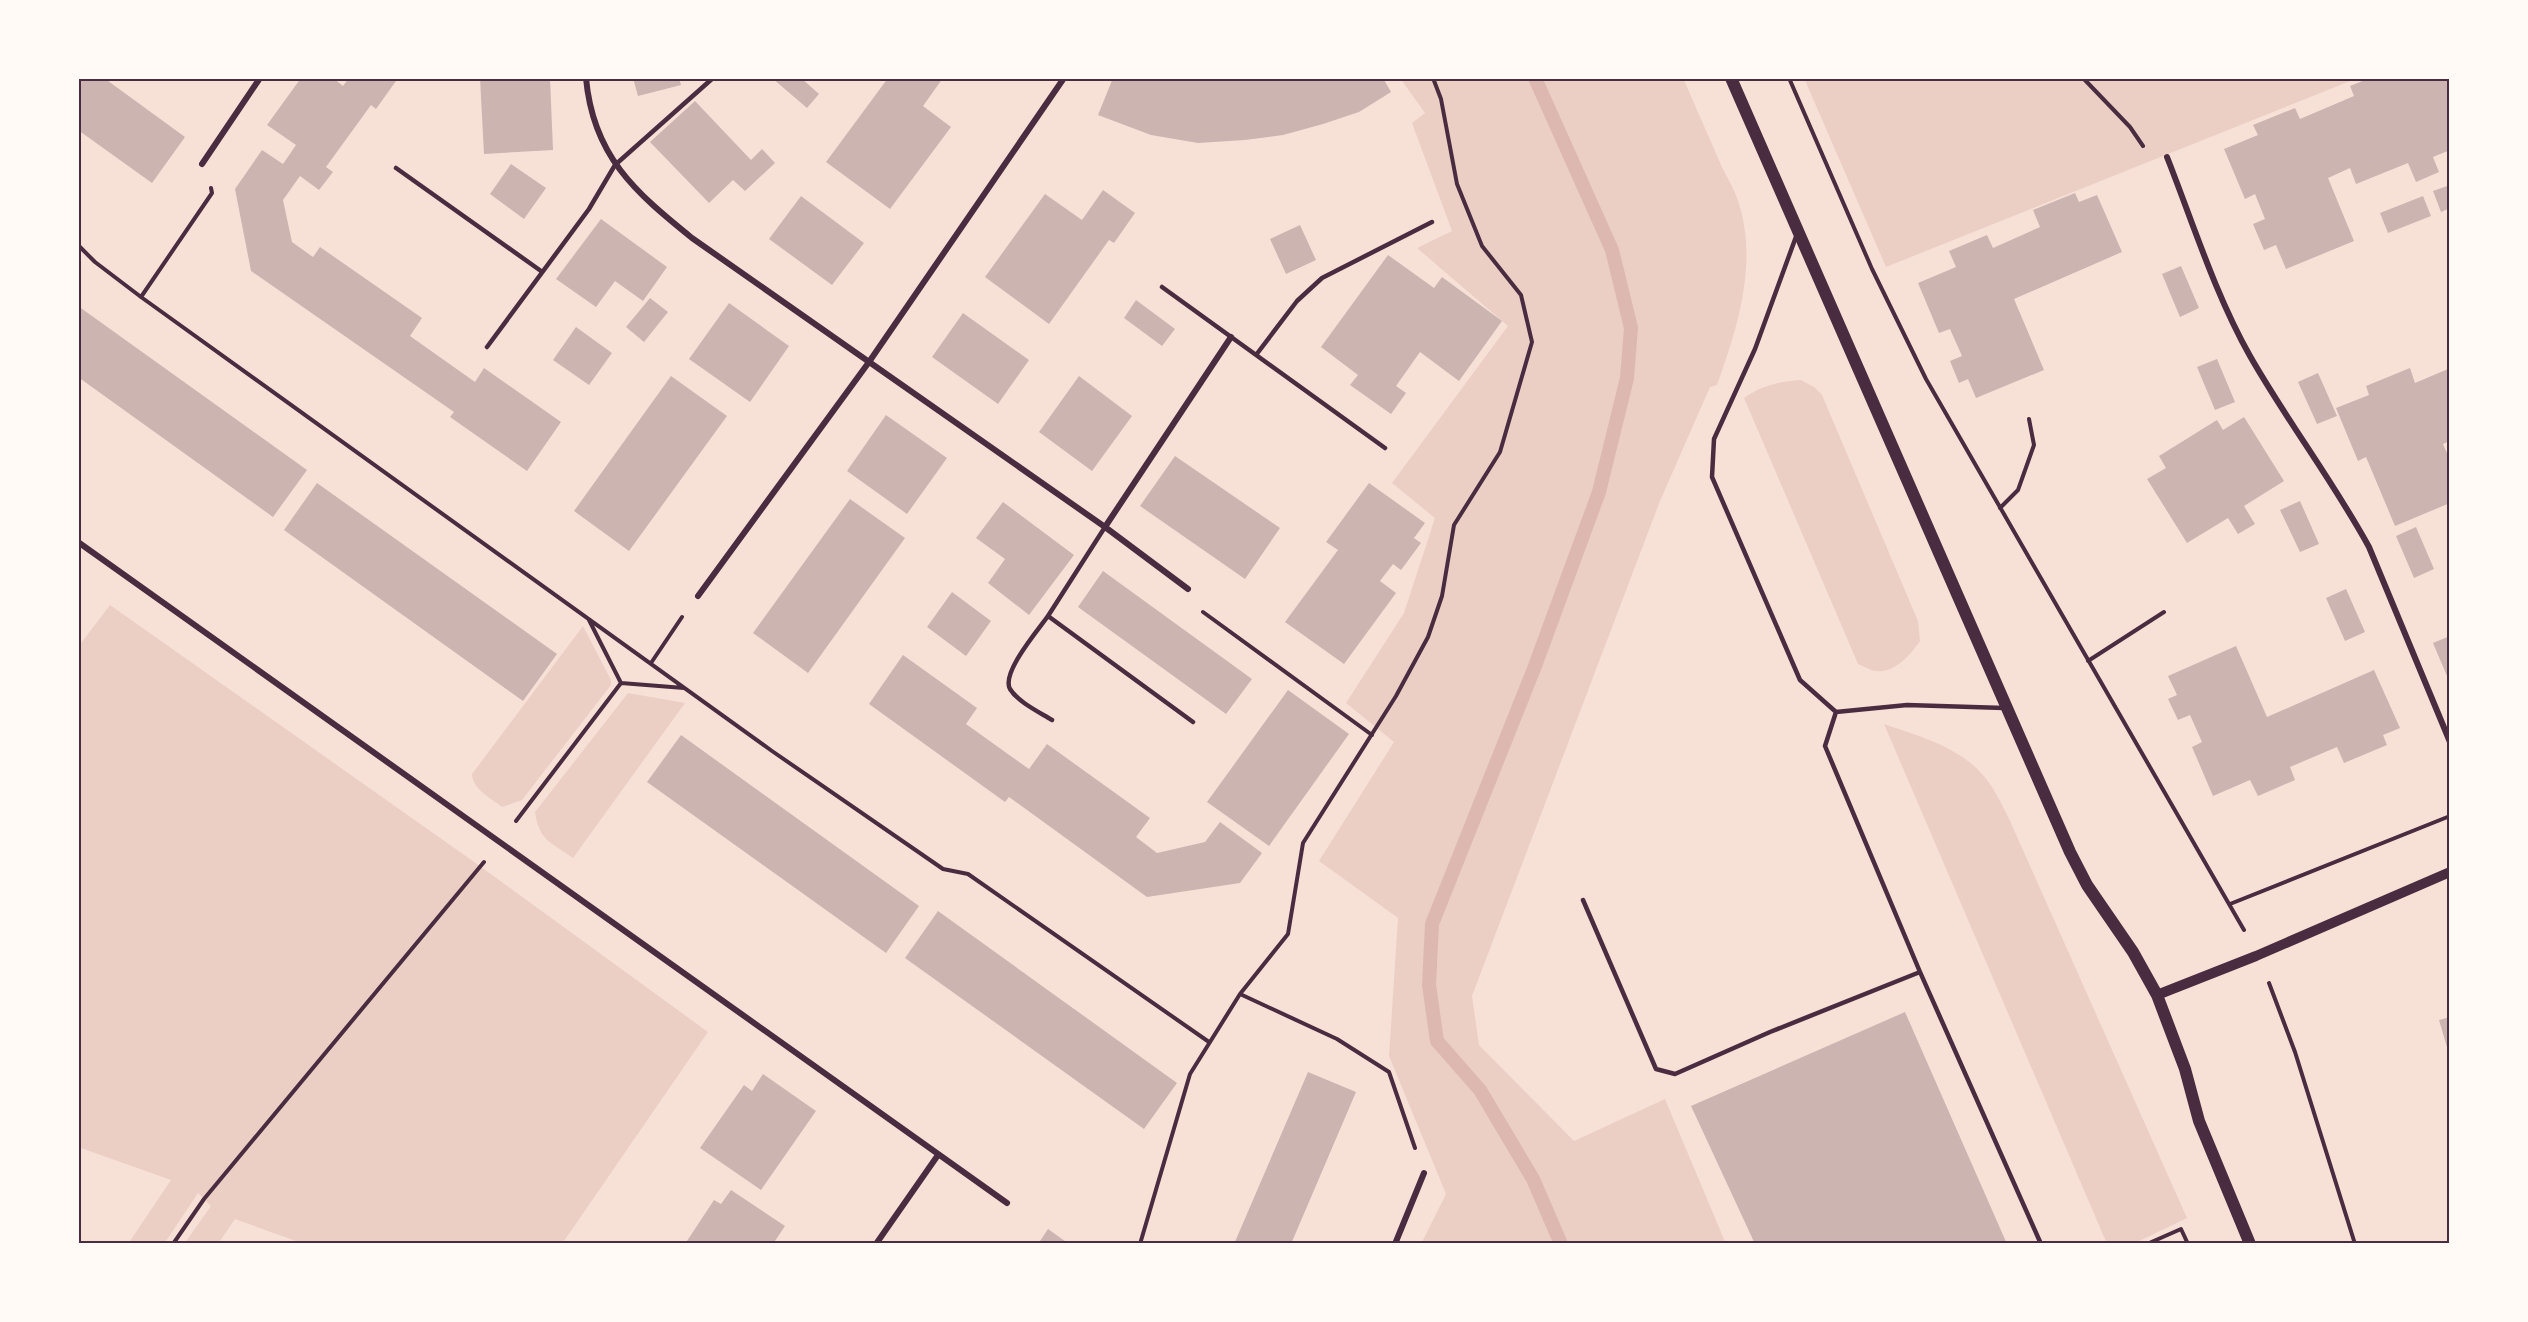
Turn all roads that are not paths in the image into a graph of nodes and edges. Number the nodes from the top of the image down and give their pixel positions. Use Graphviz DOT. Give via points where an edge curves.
graph roads {
  1 [pos="260,78"];
  2 [pos="586,78"];
  3 [pos="713,78"];
  4 [pos="1064,78"];
  5 [pos="1731,78"];
  6 [pos="2167,157"];
  7 [pos="202,164"];
  8 [pos="615,165"];
  9 [pos="396,168"];
  10 [pos="1432,222"];
  11 [pos="1798,231"];
  12 [pos="542,271"];
  13 [pos="1162,287"];
  14 [pos="1231,337"];
  15 [pos="487,347"];
  16 [pos="1256,355"];
  17 [pos="869,362"];
  18 [pos="1385,448"];
  19 [pos="1105,527"];
  20 [pos="78,542"];
  21 [pos="1188,589"];
  22 [pos="698,596"];
  23 [pos="1048,615"];
  24 [pos="2007,708"];
  25 [pos="1836,712"];
  26 [pos="1052,720"];
  27 [pos="1193,723"];
  28 [pos="2450,742"];
  29 [pos="2450,872"];
  30 [pos="1583,900"];
  31 [pos="1920,972"];
  32 [pos="2157,995"];
  33 [pos="938,1155"];
  34 [pos="1424,1173"];
  35 [pos="1007,1203"];
  36 [pos="876,1244"];
  37 [pos="1395,1244"];
  38 [pos="2041,1244"];
  39 [pos="2250,1244"];
  1 -- 7 [label="street"];
  2 -- 8 [label="street" via="598,133"];
  3 -- 8 [label="lane"];
  4 -- 17 [label="street"];
  5 -- 11 [label="main road"];
  6 -- 28 [label="street" via="2229,314 2256,365 2369,547"];
  8 -- 12 [label="lane" via="589,209"];
  8 -- 17 [label="street" via="652,205 692,238"];
  9 -- 12 [label="lane"];
  10 -- 16 [label="lane" via="1322,278 1297,301"];
  11 -- 24 [label="main road"];
  11 -- 25 [label="lane" via="1755,349 1714,439 1712,477 1800,680"];
  12 -- 15 [label="lane"];
  13 -- 14 [label="lane"];
  14 -- 16 [label="lane"];
  14 -- 19 [label="street"];
  16 -- 18 [label="lane"];
  17 -- 19 [label="street"];
  17 -- 22 [label="street"];
  19 -- 21 [label="street"];
  19 -- 23 [label="lane"];
  20 -- 33 [label="street"];
  23 -- 26 [label="lane" via="1008,679 1019,698"];
  23 -- 27 [label="lane"];
  24 -- 25 [label="lane" via="1907,705"];
  24 -- 32 [label="main road" via="2087,885"];
  25 -- 31 [label="lane" via="1825,747"];
  29 -- 32 [label="street"];
  30 -- 31 [label="lane" via="1656,1069 1675,1074"];
  31 -- 38 [label="lane"];
  32 -- 39 [label="main road" via="2199,1121"];
  33 -- 35 [label="street"];
  33 -- 36 [label="street"];
  34 -- 37 [label="street"];
}
